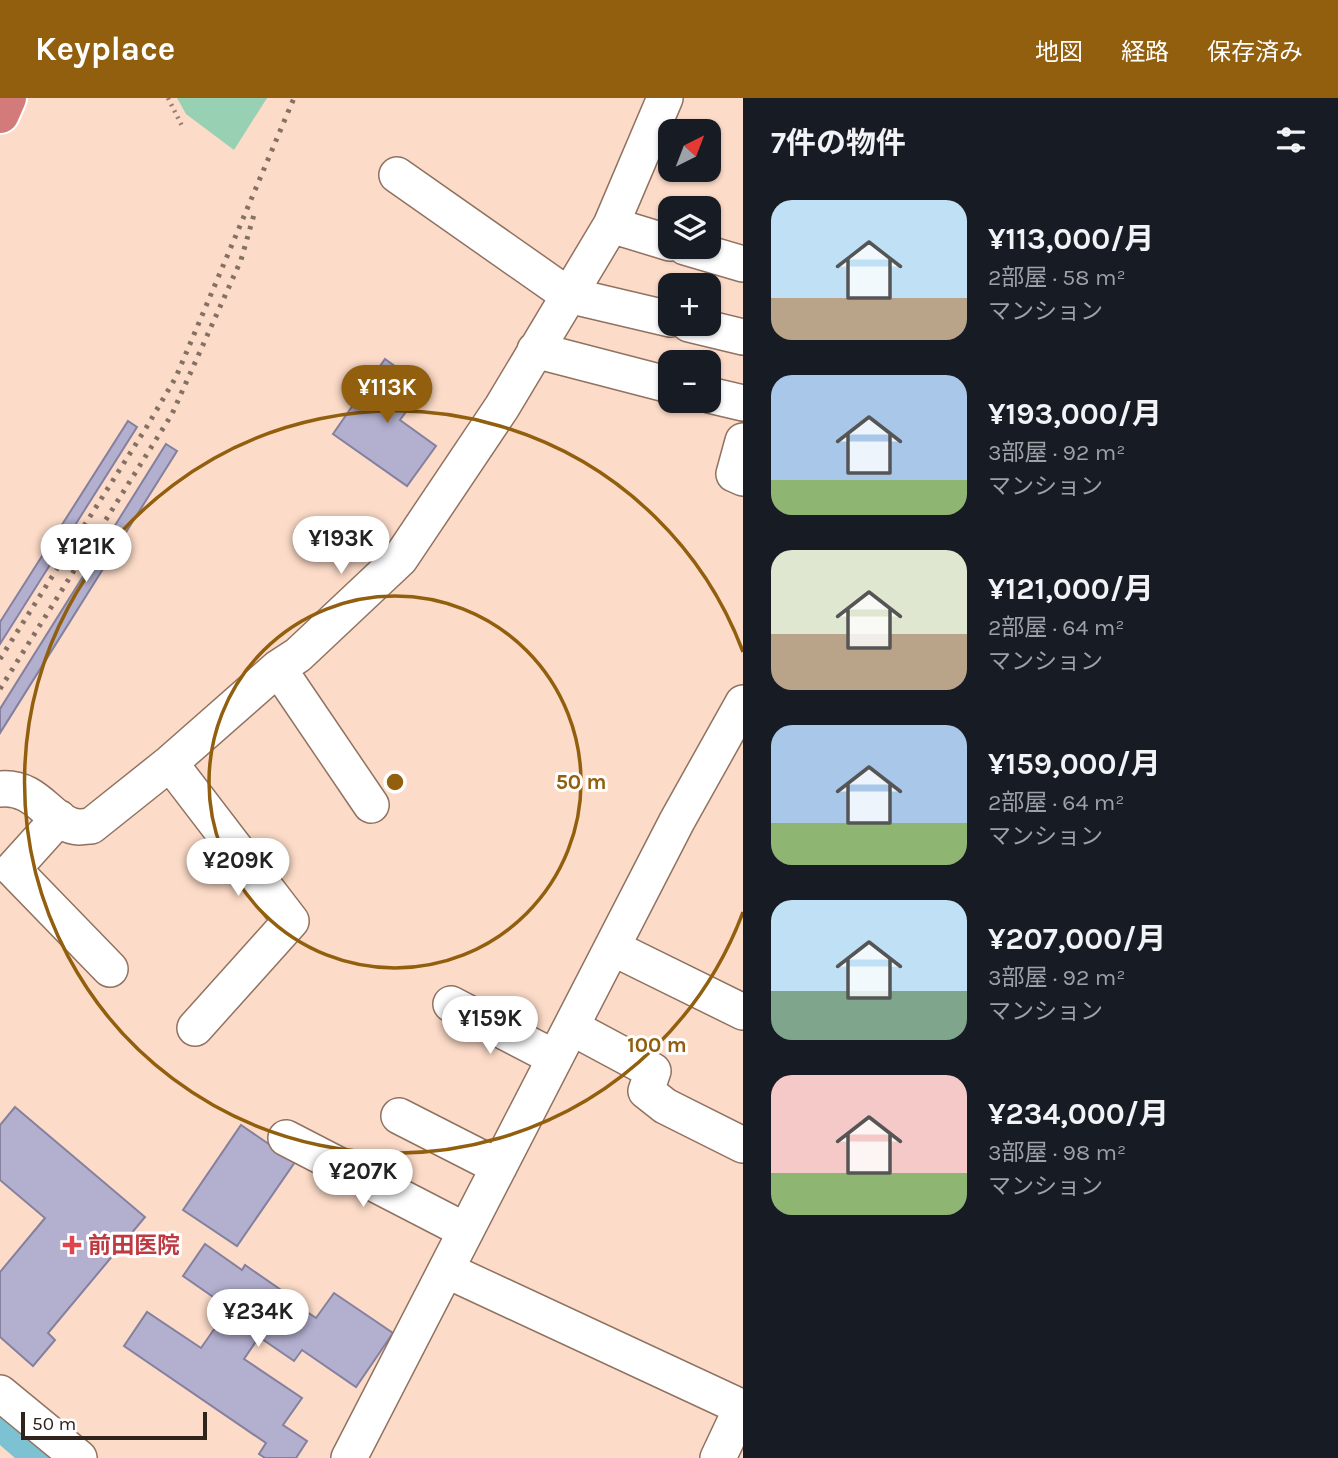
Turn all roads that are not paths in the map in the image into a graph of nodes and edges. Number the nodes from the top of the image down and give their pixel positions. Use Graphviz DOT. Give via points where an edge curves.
graph roads {
  1 [pos="7,98"];
  2 [pos="655,101"];
  3 [pos="0,114"];
  4 [pos="397,175"];
  5 [pos="611,225"];
  6 [pos="658,239"];
  7 [pos="721,258"];
  8 [pos="743,264"];
  9 [pos="568,295"];
  10 [pos="658,316"];
  11 [pos="721,332"];
  12 [pos="743,337"];
  13 [pos="536,350"];
  14 [pos="658,382"];
  15 [pos="721,398"];
  16 [pos="743,403"];
  17 [pos="743,441"];
  18 [pos="743,478"];
  19 [pos="278,668"];
  20 [pos="743,703"];
  21 [pos="170,763"];
  22 [pos="0,789"];
  23 [pos="371,805"];
  24 [pos="59,818"];
  25 [pos="612,947"];
  26 [pos="110,969"];
  27 [pos="451,1004"];
  28 [pos="743,1012"];
  29 [pos="572,1027"];
  30 [pos="195,1028"];
  31 [pos="555,1058"];
  32 [pos="399,1116"];
  33 [pos="286,1138"];
  34 [pos="743,1145"];
  35 [pos="499,1167"];
  36 [pos="466,1231"];
  37 [pos="446,1270"];
  38 [pos="0,1393"];
  39 [pos="743,1407"];
  40 [pos="79,1458"];
  41 [pos="349,1458"];
  42 [pos="718,1458"];
  1 -- 3 [label="highway"];
  2 -- 5 [label="street"];
  4 -- 9 [label="street"];
  5 -- 6 [label="street"];
  5 -- 9 [label="street"];
  7 -- 8 [label="street"];
  9 -- 10 [label="street"];
  9 -- 13 [label="street"];
  11 -- 12 [label="street"];
  13 -- 14 [label="street"];
  13 -- 19 [label="street" via="400,559 298,655"];
  15 -- 16 [label="street"];
  17 -- 18 [label="street" via="734,474"];
  19 -- 21 [label="street"];
  19 -- 23 [label="street"];
  20 -- 25 [label="street"];
  21 -- 24 [label="street" via="91,826 78,828"];
  21 -- 30 [label="street" via="291,921"];
  22 -- 24 [label="street" via="28,794"];
  24 -- 26 [label="street" via="13,869"];
  25 -- 28 [label="street"];
  25 -- 29 [label="street"];
  27 -- 31 [label="street"];
  29 -- 31 [label="street"];
  29 -- 34 [label="street" via="653,1071 646,1091 665,1106"];
  31 -- 35 [label="street"];
  32 -- 35 [label="street"];
  33 -- 36 [label="street"];
  35 -- 36 [label="street"];
  36 -- 37 [label="street"];
  37 -- 39 [label="street"];
  37 -- 41 [label="street"];
  38 -- 40 [label="street"];
  39 -- 42 [label="street"];
}
